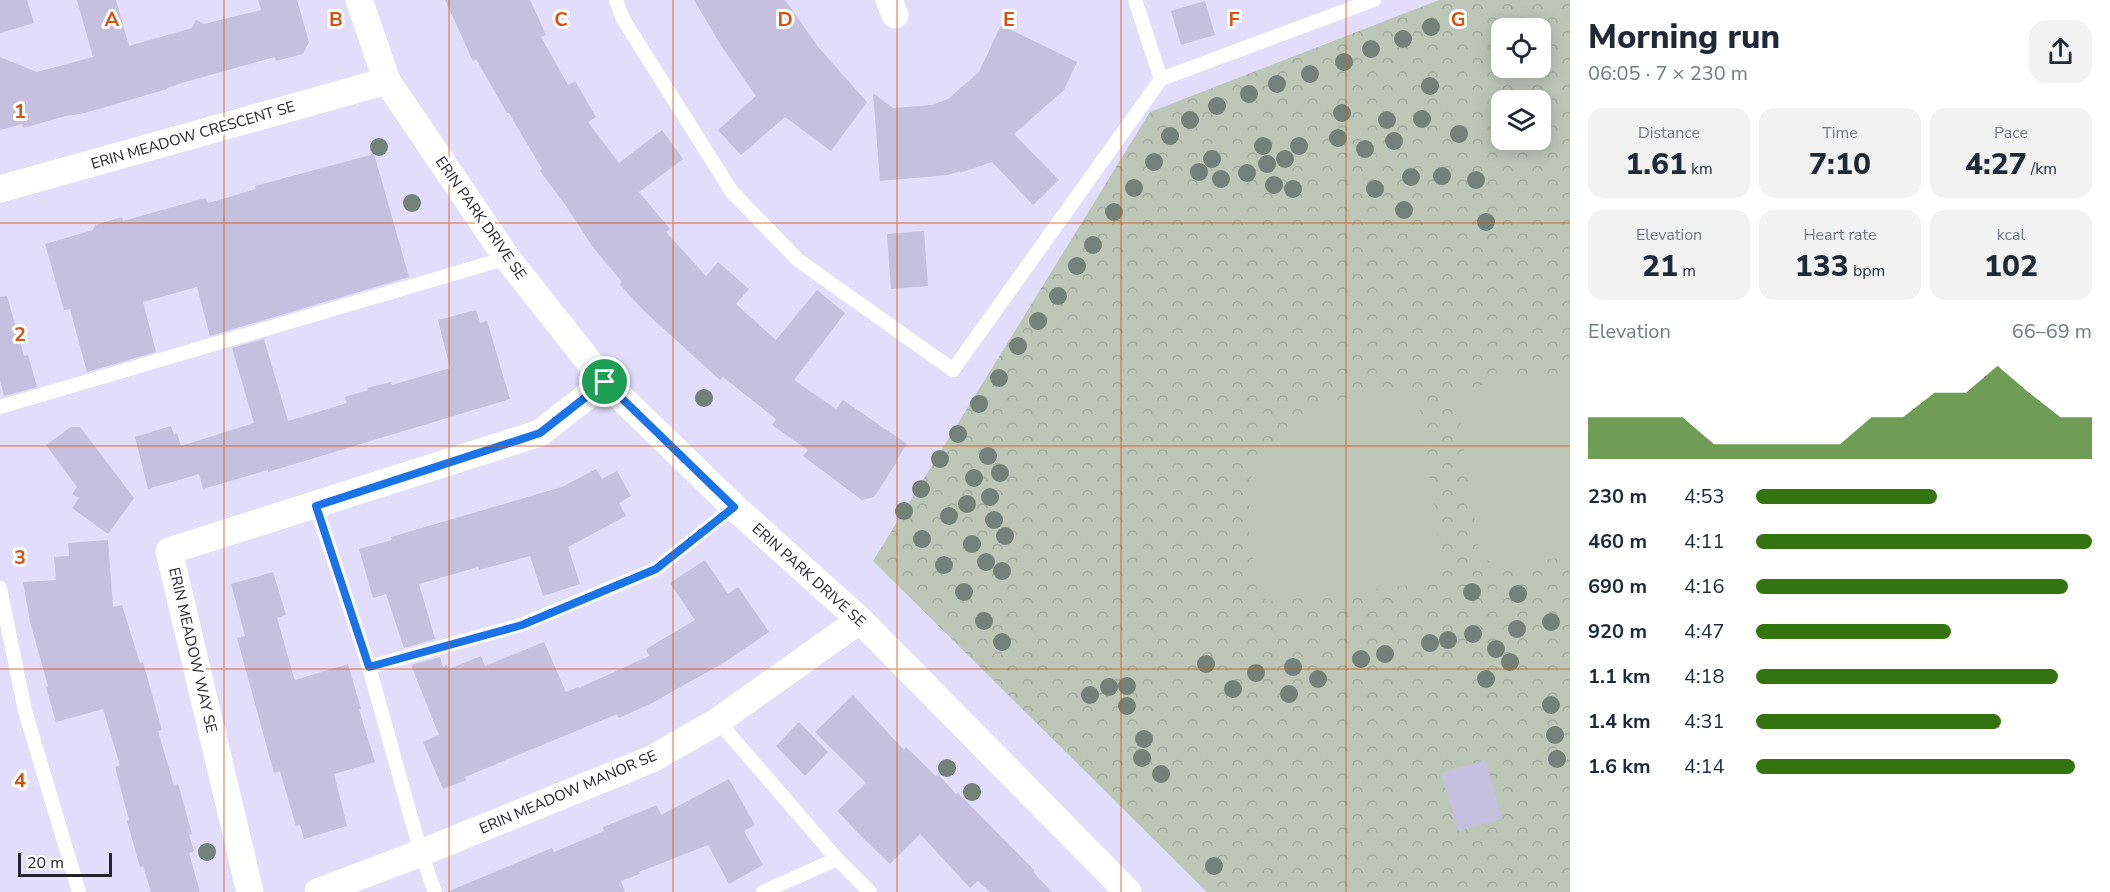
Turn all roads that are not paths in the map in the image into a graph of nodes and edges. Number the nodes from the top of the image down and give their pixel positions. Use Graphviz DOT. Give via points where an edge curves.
graph roads {
  1 [pos="359,0"];
  2 [pos="616,0"];
  3 [pos="1135,0"];
  4 [pos="1374,0"];
  5 [pos="1161,79"];
  6 [pos="387,81"];
  7 [pos="0,189"];
  8 [pos="507,258"];
  9 [pos="605,382"];
  10 [pos="0,407"];
  11 [pos="316,506"];
  12 [pos="734,507"];
  13 [pos="0,588"];
  14 [pos="860,620"];
  15 [pos="369,667"];
  16 [pos="718,721"];
  17 [pos="421,853"];
  18 [pos="837,859"];
  19 [pos="79,892"];
  20 [pos="249,892"];
  21 [pos="318,892"];
  22 [pos="435,892"];
  23 [pos="763,892"];
  24 [pos="870,892"];
  25 [pos="1128,892"];
  1 -- 6 [label="street, ERIN PARK DRIVE SE"];
  2 -- 5 [label="lane" via="623,19 732,192 798,260 953,370"];
  3 -- 5 [label="lane"];
  4 -- 5 [label="lane"];
  6 -- 7 [label="street, ERIN MEADOW CRESCENT SE"];
  6 -- 8 [label="street, ERIN PARK DRIVE SE"];
  8 -- 9 [label="street, ERIN PARK DRIVE SE"];
  8 -- 10 [label="lane"];
  9 -- 11 [label="street, ERIN MEADOW WAY SE" via="540,433"];
  9 -- 12 [label="street, ERIN PARK DRIVE SE"];
  11 -- 15 [label="lane"];
  11 -- 20 [label="street, ERIN MEADOW WAY SE" via="169,552"];
  12 -- 14 [label="street, ERIN PARK DRIVE SE"];
  12 -- 15 [label="lane" via="656,569 522,625"];
  13 -- 19 [label="lane" via="25,711"];
  14 -- 16 [label="street, ERIN MEADOW MANOR SE"];
  14 -- 25 [label="street, ERIN PARK DRIVE SE"];
  15 -- 17 [label="lane"];
  16 -- 17 [label="street, ERIN MEADOW MANOR SE" via="652,759"];
  16 -- 18 [label="lane"];
  17 -- 21 [label="street, ERIN MEADOW MANOR SE"];
  17 -- 22 [label="lane"];
  18 -- 23 [label="lane"];
  18 -- 24 [label="lane"];
}
